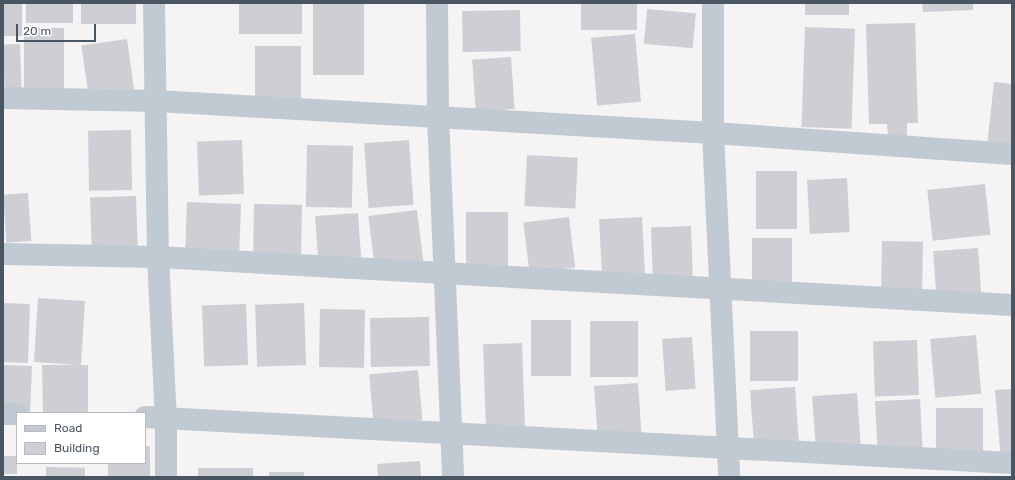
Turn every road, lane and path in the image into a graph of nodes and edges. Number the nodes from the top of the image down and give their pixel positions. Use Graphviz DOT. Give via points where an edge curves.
graph roads {
  1 [pos="154,3"];
  2 [pos="437,3"];
  3 [pos="713,3"];
  4 [pos="3,98"];
  5 [pos="157,101"];
  6 [pos="438,116"];
  7 [pos="713,133"];
  8 [pos="1012,154"];
  9 [pos="3,254"];
  10 [pos="158,257"];
  11 [pos="445,272"];
  12 [pos="719,289"];
  13 [pos="1012,305"];
  14 [pos="3,414"];
  15 [pos="16,414"];
  16 [pos="156,418"];
  17 [pos="449,433"];
  18 [pos="727,448"];
  19 [pos="1012,463"];
  20 [pos="166,477"];
  21 [pos="453,477"];
  22 [pos="729,477"];
  1 -- 5 [label="street"];
  2 -- 6 [label="street"];
  3 -- 7 [label="street"];
  4 -- 5 [label="street"];
  5 -- 6 [label="street"];
  5 -- 10 [label="street"];
  6 -- 7 [label="street"];
  6 -- 11 [label="street"];
  7 -- 8 [label="street"];
  7 -- 12 [label="street"];
  9 -- 10 [label="street"];
  10 -- 11 [label="street"];
  10 -- 16 [label="street"];
  11 -- 12 [label="street"];
  11 -- 17 [label="street"];
  12 -- 13 [label="street"];
  12 -- 18 [label="street"];
  14 -- 15 [label="street"];
  16 -- 17 [label="street"];
  16 -- 20 [label="street"];
  17 -- 18 [label="street"];
  17 -- 21 [label="street"];
  18 -- 19 [label="street"];
  18 -- 22 [label="street"];
}
